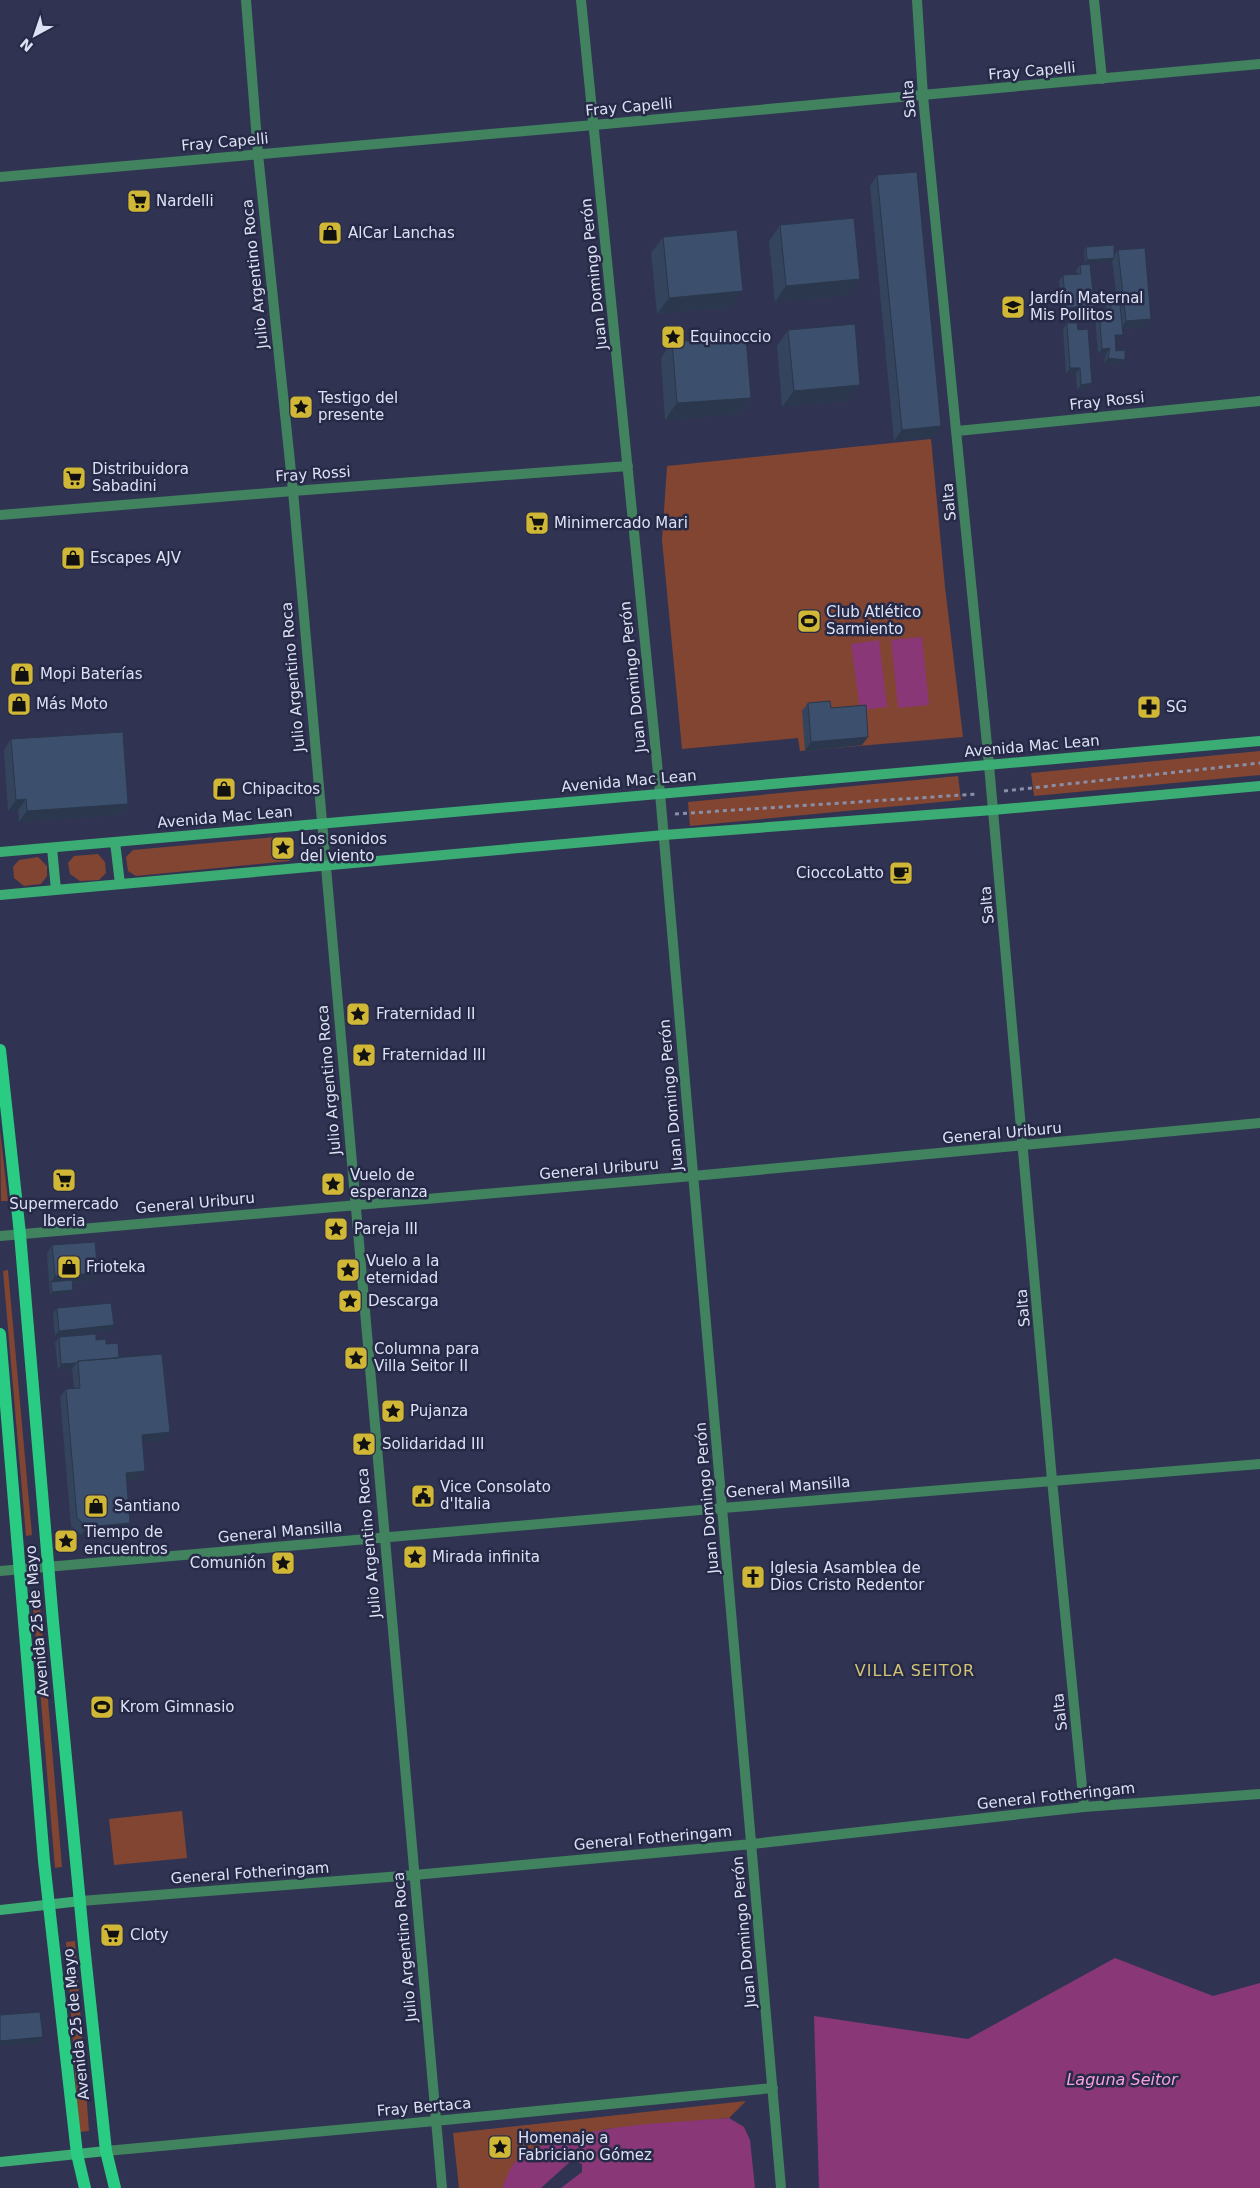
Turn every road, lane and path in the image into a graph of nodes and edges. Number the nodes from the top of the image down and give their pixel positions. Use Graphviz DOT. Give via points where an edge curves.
graph roads {
  1 [pos="246,0"];
  2 [pos="581,0"];
  3 [pos="916,0"];
  4 [pos="1094,0"];
  5 [pos="1260,64"];
  6 [pos="1102,79"];
  7 [pos="923,96"];
  8 [pos="594,125"];
  9 [pos="258,154"];
  10 [pos="0,177"];
  11 [pos="1260,401"];
  12 [pos="957,431"];
  13 [pos="628,466"];
  14 [pos="293,490"];
  15 [pos="0,515"];
  16 [pos="1260,741"];
  17 [pos="1260,763"];
  18 [pos="989,765"];
  19 [pos="1260,786"];
  20 [pos="660,793"];
  21 [pos="992,793"];
  22 [pos="993,810"];
  23 [pos="662,815"];
  24 [pos="321,824"];
  25 [pos="664,835"];
  26 [pos="115,842"];
  27 [pos="52,848"];
  28 [pos="0,852"];
  29 [pos="325,865"];
  30 [pos="120,884"];
  31 [pos="56,890"];
  32 [pos="0,895"];
  33 [pos="0,1050"];
  34 [pos="1260,1123"];
  35 [pos="1024,1146"];
  36 [pos="694,1176"];
  37 [pos="354,1205"];
  38 [pos="20,1234"];
  39 [pos="0,1236"];
  40 [pos="0,1334"];
  41 [pos="1260,1464"];
  42 [pos="1052,1480"];
  43 [pos="722,1508"];
  44 [pos="384,1538"];
  45 [pos="49,1567"];
  46 [pos="20,1570"];
  47 [pos="0,1571"];
  48 [pos="1260,1794"];
  49 [pos="1084,1807"];
  50 [pos="752,1844"];
  51 [pos="414,1875"];
  52 [pos="81,1901"];
  53 [pos="48,1905"];
  54 [pos="0,1910"];
  55 [pos="773,2088"];
  56 [pos="436,2122"];
  57 [pos="106,2150"];
  58 [pos="77,2154"];
  59 [pos="0,2162"];
  60 [pos="86,2188"];
  61 [pos="115,2188"];
  62 [pos="442,2188"];
  63 [pos="781,2188"];
  1 -- 9 [label="street, Julio Argentino Roca"];
  2 -- 8 [label="street, Juan Domingo Perón"];
  3 -- 7 [label="street, Salta"];
  4 -- 6 [label="street"];
  5 -- 6 [label="street, Fray Capelli"];
  6 -- 7 [label="street, Fray Capelli"];
  7 -- 8 [label="street, Fray Capelli"];
  7 -- 12 [label="street, Salta"];
  8 -- 9 [label="street, Fray Capelli"];
  8 -- 13 [label="street, Juan Domingo Perón"];
  9 -- 10 [label="street, Fray Capelli"];
  9 -- 14 [label="street, Julio Argentino Roca"];
  11 -- 12 [label="street, Fray Rossi"];
  12 -- 18 [label="street, Salta"];
  13 -- 14 [label="street, Fray Rossi"];
  13 -- 20 [label="street, Juan Domingo Perón"];
  14 -- 15 [label="street, Fray Rossi"];
  14 -- 24 [label="street, Julio Argentino Roca"];
  16 -- 18 [label="main road, Avenida Mac Lean"];
  17 -- 21 [label="path"];
  18 -- 20 [label="main road, Avenida Mac Lean"];
  18 -- 21 [label="street, Salta"];
  19 -- 22 [label="main road"];
  20 -- 23 [label="street, Juan Domingo Perón"];
  20 -- 24 [label="main road, Avenida Mac Lean"];
  21 -- 22 [label="street, Salta"];
  21 -- 23 [label="path"];
  22 -- 25 [label="main road"];
  22 -- 35 [label="street, Salta"];
  23 -- 25 [label="street, Juan Domingo Perón"];
  24 -- 26 [label="main road, Avenida Mac Lean"];
  24 -- 29 [label="street, Julio Argentino Roca"];
  25 -- 29 [label="main road"];
  25 -- 36 [label="street, Juan Domingo Perón"];
  26 -- 27 [label="main road, Avenida Mac Lean"];
  26 -- 30 [label="main road"];
  27 -- 28 [label="main road, Avenida Mac Lean"];
  27 -- 31 [label="main road"];
  29 -- 30 [label="main road"];
  29 -- 37 [label="street, Julio Argentino Roca"];
  30 -- 31 [label="main road"];
  31 -- 32 [label="main road"];
  33 -- 38 [label="main road, Avenida 25 de Mayo"];
  34 -- 35 [label="street, General Uriburu"];
  35 -- 36 [label="street, General Uriburu"];
  35 -- 42 [label="street, Salta"];
  36 -- 37 [label="street, General Uriburu"];
  36 -- 43 [label="street, Juan Domingo Perón"];
  37 -- 38 [label="street, General Uriburu"];
  37 -- 44 [label="street, Julio Argentino Roca"];
  38 -- 39 [label="street, General Uriburu"];
  38 -- 45 [label="main road, Avenida 25 de Mayo"];
  40 -- 46 [label="main road, Avenida 25 de Mayo"];
  41 -- 42 [label="street, General Mansilla"];
  42 -- 43 [label="street, General Mansilla"];
  42 -- 49 [label="street, Salta"];
  43 -- 44 [label="street, General Mansilla"];
  43 -- 50 [label="street, Juan Domingo Perón"];
  44 -- 45 [label="street, General Mansilla"];
  44 -- 51 [label="street, Julio Argentino Roca"];
  45 -- 46 [label="street, General Mansilla"];
  45 -- 52 [label="main road, Avenida 25 de Mayo"];
  46 -- 47 [label="street, General Mansilla"];
  46 -- 53 [label="main road, Avenida 25 de Mayo"];
  48 -- 49 [label="street, General Fotheringam"];
  49 -- 50 [label="street, General Fotheringam"];
  50 -- 51 [label="street, General Fotheringam"];
  50 -- 55 [label="street, Juan Domingo Perón"];
  51 -- 52 [label="street, General Fotheringam"];
  51 -- 56 [label="street, Julio Argentino Roca"];
  52 -- 53 [label="main road, General Fotheringam"];
  52 -- 57 [label="main road, Avenida 25 de Mayo"];
  53 -- 54 [label="main road, General Fotheringam"];
  53 -- 58 [label="main road, Avenida 25 de Mayo"];
  55 -- 56 [label="street, Fray Bertaca"];
  55 -- 63 [label="street, Juan Domingo Perón"];
  56 -- 57 [label="street, Fray Bertaca"];
  56 -- 62 [label="street, Julio Argentino Roca"];
  57 -- 58 [label="main road, Fray Bertaca"];
  57 -- 61 [label="main road, Avenida 25 de Mayo"];
  58 -- 59 [label="main road, Fray Bertaca"];
  58 -- 60 [label="main road, Avenida 25 de Mayo"];
}
